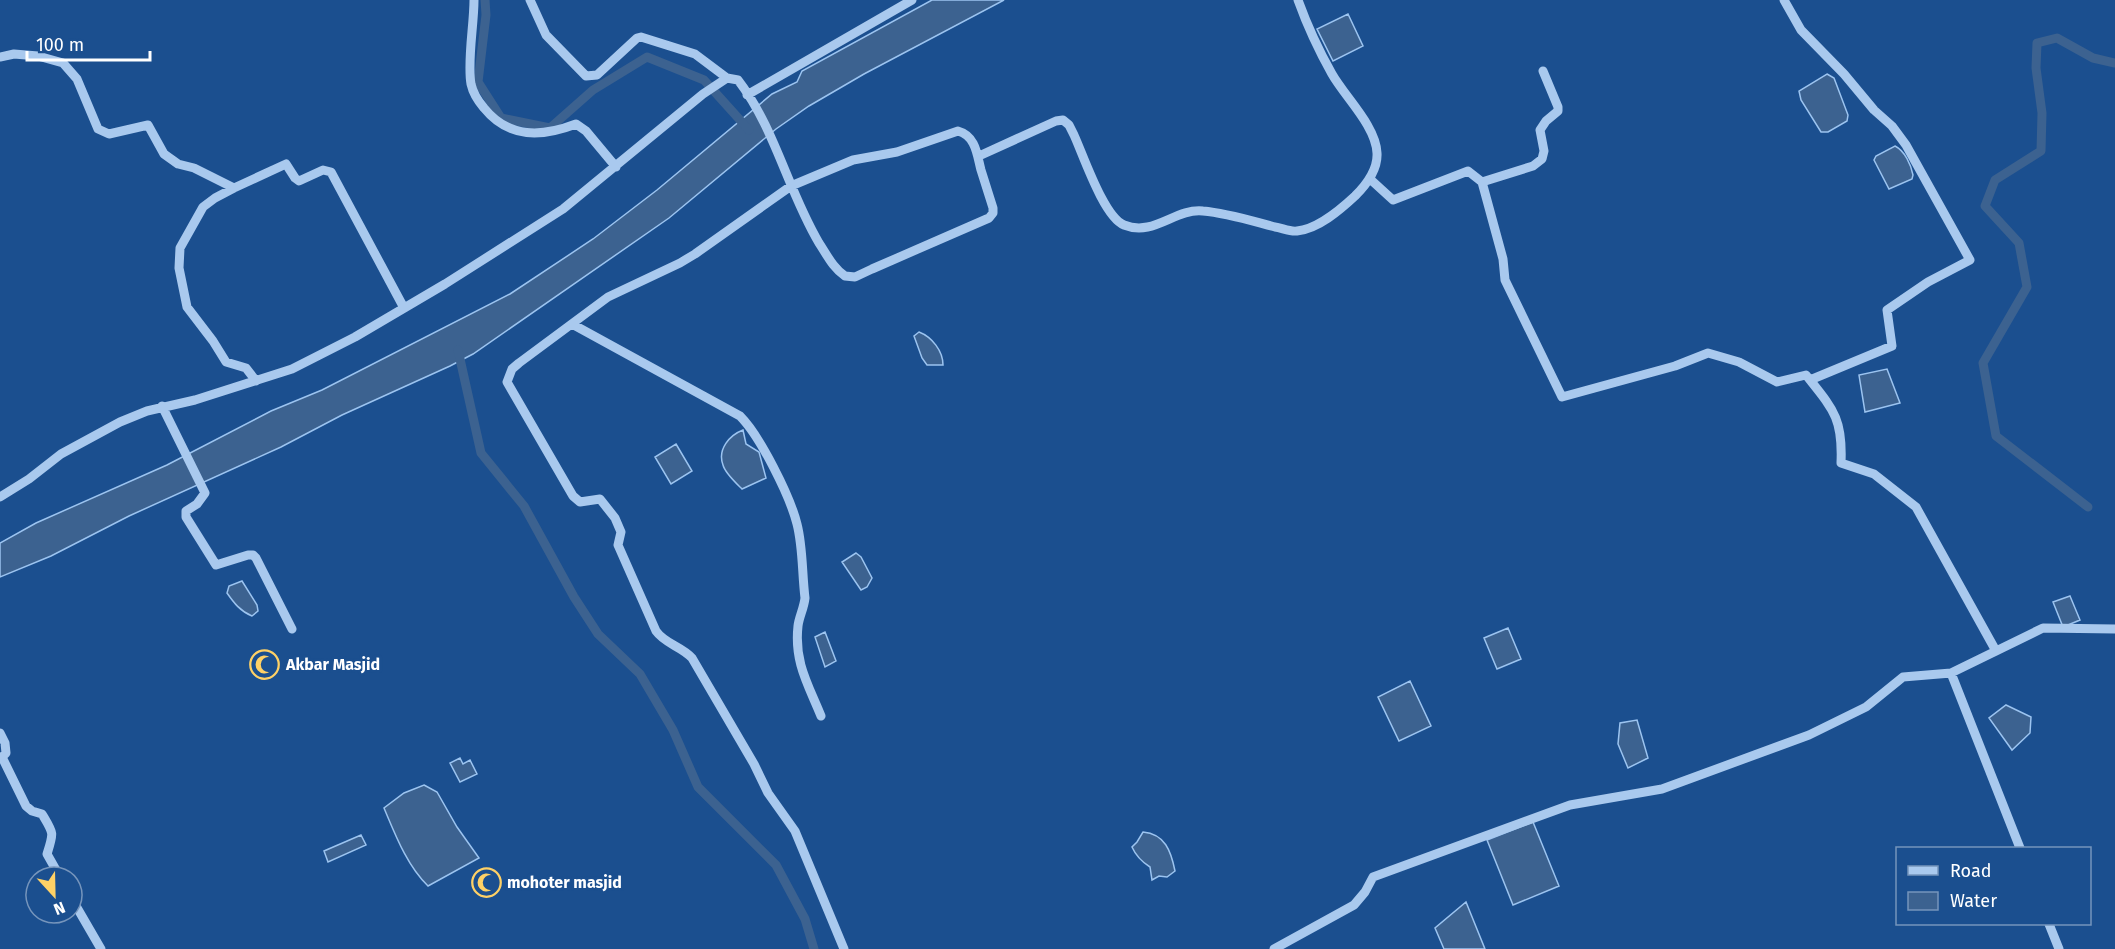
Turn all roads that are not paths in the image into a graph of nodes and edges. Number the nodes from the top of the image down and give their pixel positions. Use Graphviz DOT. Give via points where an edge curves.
graph roads {
  1 [pos="474,0"];
  2 [pos="530,0"];
  3 [pos="912,0"];
  4 [pos="1298,0"];
  5 [pos="1784,0"];
  6 [pos="0,57"];
  7 [pos="1543,71"];
  8 [pos="724,80"];
  9 [pos="747,95"];
  10 [pos="979,156"];
  11 [pos="616,167"];
  12 [pos="1370,179"];
  13 [pos="1482,182"];
  14 [pos="790,186"];
  15 [pos="234,188"];
  16 [pos="404,308"];
  17 [pos="572,324"];
  18 [pos="1810,380"];
  19 [pos="256,381"];
  20 [pos="162,406"];
  21 [pos="0,497"];
  22 [pos="292,629"];
  23 [pos="2115,629"];
  24 [pos="1996,651"];
  25 [pos="1951,673"];
  26 [pos="821,716"];
  27 [pos="0,733"];
  28 [pos="2019,847"];
  29 [pos="53,865"];
  30 [pos="84,920"];
  31 [pos="2049,925"];
  32 [pos="100,949"];
  33 [pos="844,949"];
  34 [pos="1274,949"];
  35 [pos="2059,949"];
  1 -- 11 [label="street" via="471,84 490,116 515,132 555,132 576,124"];
  2 -- 8 [label="street" via="546,35 586,76 597,75 641,37 695,54"];
  3 -- 9 [label="street"];
  4 -- 12 [label="street" via="1333,75 1372,135 1377,162"];
  5 -- 18 [label="street" via="1801,30 1892,126 1970,260 1887,310 1892,346"];
  6 -- 15 [label="street" via="38,56 63,63 77,79 98,129 110,134 148,125 164,154"];
  7 -- 13 [label="street" via="1558,111 1540,130 1542,159 1533,166"];
  8 -- 9 [label="street" via="738,80"];
  8 -- 11 [label="street"];
  9 -- 14 [label="street" via="773,143"];
  10 -- 12 [label="street" via="1063,120 1074,135 1106,208 1115,219 1134,227 1157,226 1203,211 1304,230 1339,210"];
  10 -- 14 [label="street" via="966,134 958,130 897,152 853,160"];
  10 -- 14 [label="street" via="993,208 991,216 855,277 839,272 808,224"];
  11 -- 16 [label="street" via="563,209"];
  12 -- 13 [label="street" via="1393,200 1468,171"];
  13 -- 18 [label="street" via="1505,280 1562,397 1708,353 1739,362 1777,382 1806,375"];
  14 -- 17 [label="street" via="695,254 608,297"];
  15 -- 16 [label="street" via="286,164 299,181 323,170 331,172"];
  15 -- 19 [label="street" via="203,207 180,248 179,268 187,307 226,362 246,368"];
  16 -- 19 [label="street" via="310,361"];
  17 -- 26 [label="street" via="740,416 748,424 770,462 798,527 805,598 798,623 797,656"];
  17 -- 33 [label="street" via="512,369 507,382 575,499 600,499 615,518 621,532 618,545 656,631 692,658 768,793 795,831"];
  18 -- 24 [label="street" via="1834,410 1842,438 1841,463 1874,474 1916,507"];
  19 -- 20 [label="street"];
  20 -- 21 [label="street" via="72,447"];
  20 -- 22 [label="street" via="205,493 185,514 216,565 253,555"];
  23 -- 24 [label="street" via="2043,628"];
  24 -- 25 [label="street"];
  25 -- 28 [label="street"];
  25 -- 34 [label="street" via="1903,677 1866,707 1809,735 1662,789 1570,805 1373,877 1354,905"];
  27 -- 29 [label="street" via="5,743 3,757 26,806 42,814 50,827 54,840 47,854"];
  30 -- 32 [label="street"];
  31 -- 35 [label="street"];
}
